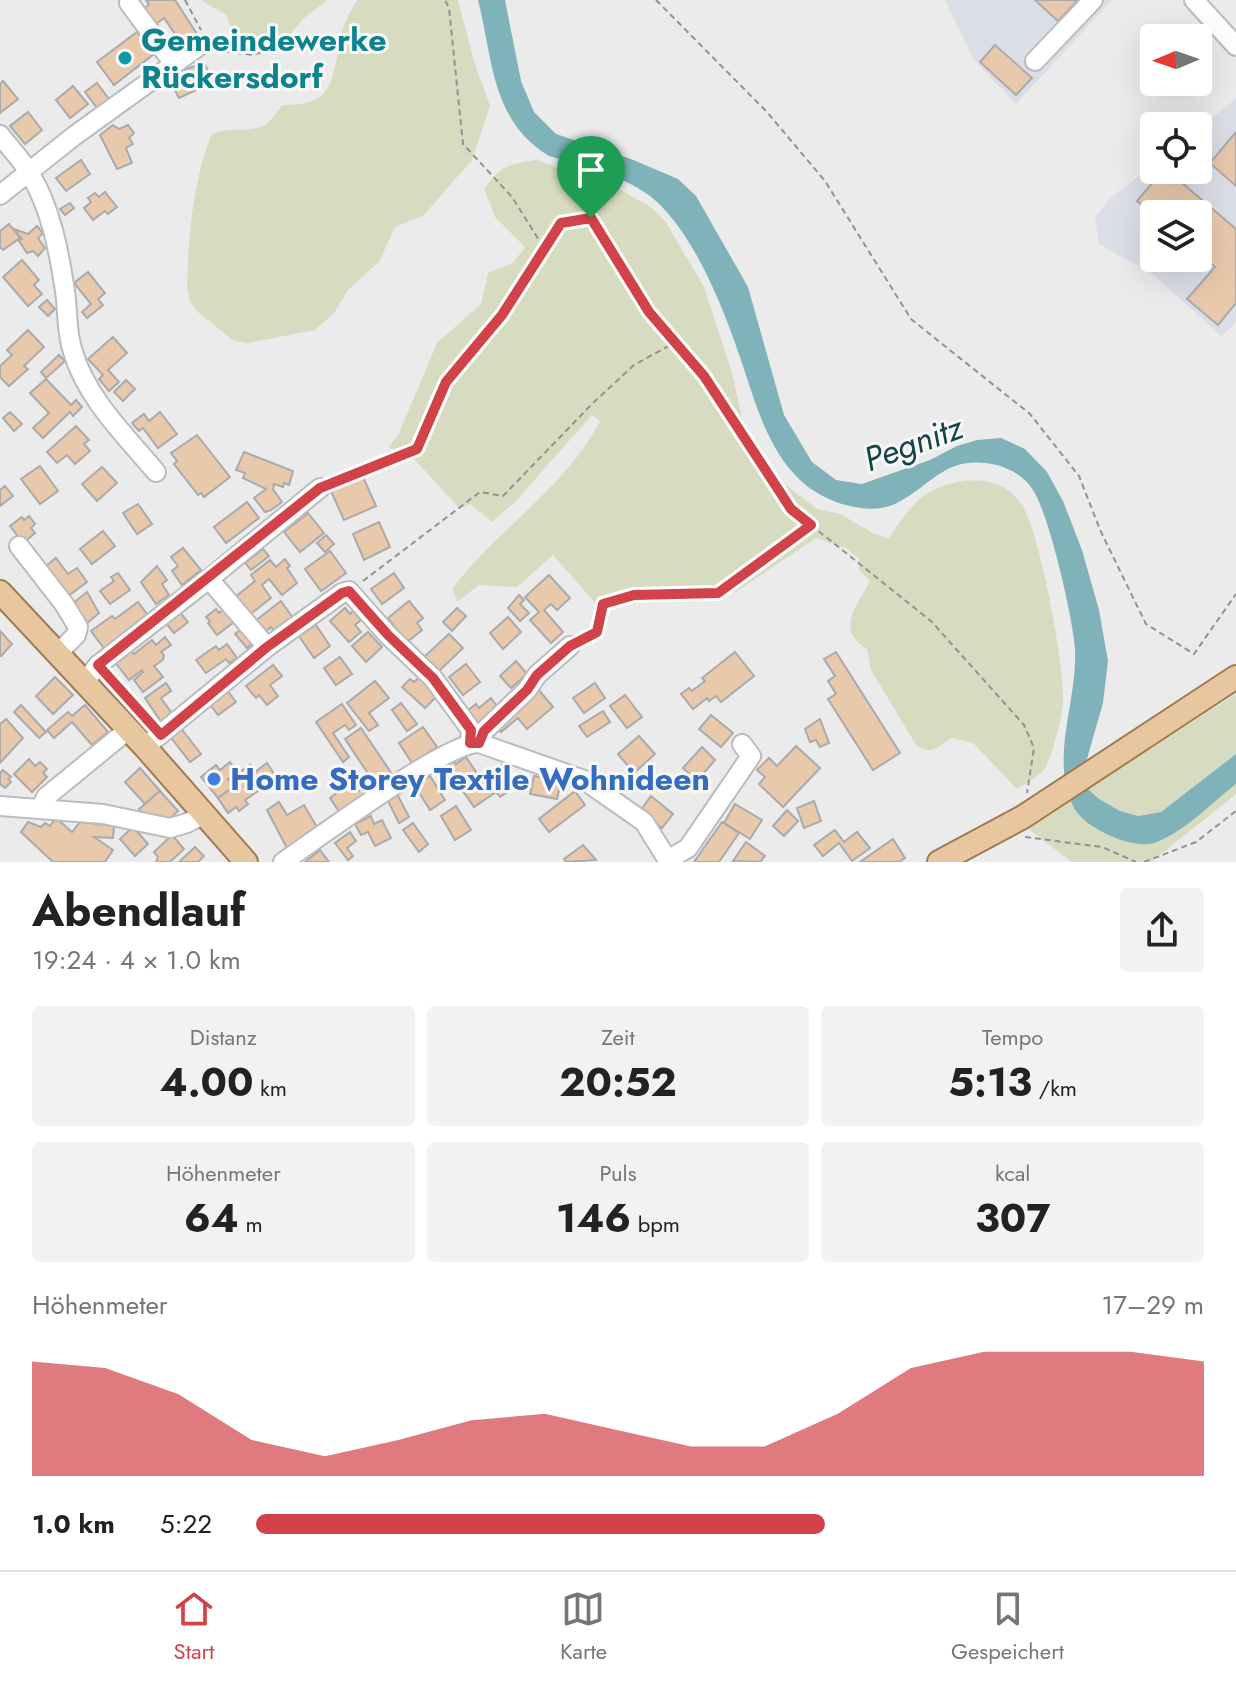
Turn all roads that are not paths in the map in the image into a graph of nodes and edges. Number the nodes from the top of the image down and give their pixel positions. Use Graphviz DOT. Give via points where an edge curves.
graph roads {
  1 [pos="1093,0"];
  2 [pos="1194,0"];
  3 [pos="129,3"];
  4 [pos="201,40"];
  5 [pos="1236,46"];
  6 [pos="1035,61"];
  7 [pos="174,64"];
  8 [pos="0,135"];
  9 [pos="29,172"];
  10 [pos="0,195"];
  11 [pos="156,472"];
  12 [pos="320,488"];
  13 [pos="19,546"];
  14 [pos="209,579"];
  15 [pos="0,592"];
  16 [pos="570,646"];
  17 [pos="267,647"];
  18 [pos="57,654"];
  19 [pos="91,674"];
  20 [pos="1236,677"];
  21 [pos="129,729"];
  22 [pos="153,741"];
  23 [pos="475,743"];
  24 [pos="742,744"];
  25 [pos="0,806"];
  26 [pos="41,808"];
  27 [pos="203,815"];
  28 [pos="669,861"];
  29 [pos="246,862"];
  30 [pos="283,862"];
  31 [pos="939,862"];
  1 -- 6 [label="street"];
  2 -- 5 [label="street"];
  3 -- 7 [label="street"];
  4 -- 7 [label="street"];
  7 -- 9 [label="street"];
  8 -- 9 [label="street"];
  9 -- 10 [label="street"];
  9 -- 11 [label="street" via="55,237 73,352 93,397"];
  12 -- 14 [label="street"];
  13 -- 18 [label="street" via="78,627"];
  14 -- 17 [label="street"];
  14 -- 19 [label="street"];
  15 -- 18 [label="main road"];
  16 -- 23 [label="street"];
  17 -- 22 [label="street"];
  17 -- 23 [label="street" via="349,591 433,678"];
  18 -- 19 [label="main road"];
  19 -- 21 [label="main road"];
  20 -- 31 [label="main road" via="1051,798 1022,826"];
  21 -- 22 [label="main road"];
  21 -- 26 [label="street" via="46,797"];
  22 -- 27 [label="main road"];
  23 -- 28 [label="street" via="584,780 644,822"];
  23 -- 30 [label="street" via="420,770"];
  24 -- 28 [label="street" via="751,756 688,848"];
  25 -- 26 [label="street"];
  26 -- 27 [label="street" via="170,828"];
  27 -- 29 [label="main road"];
}
